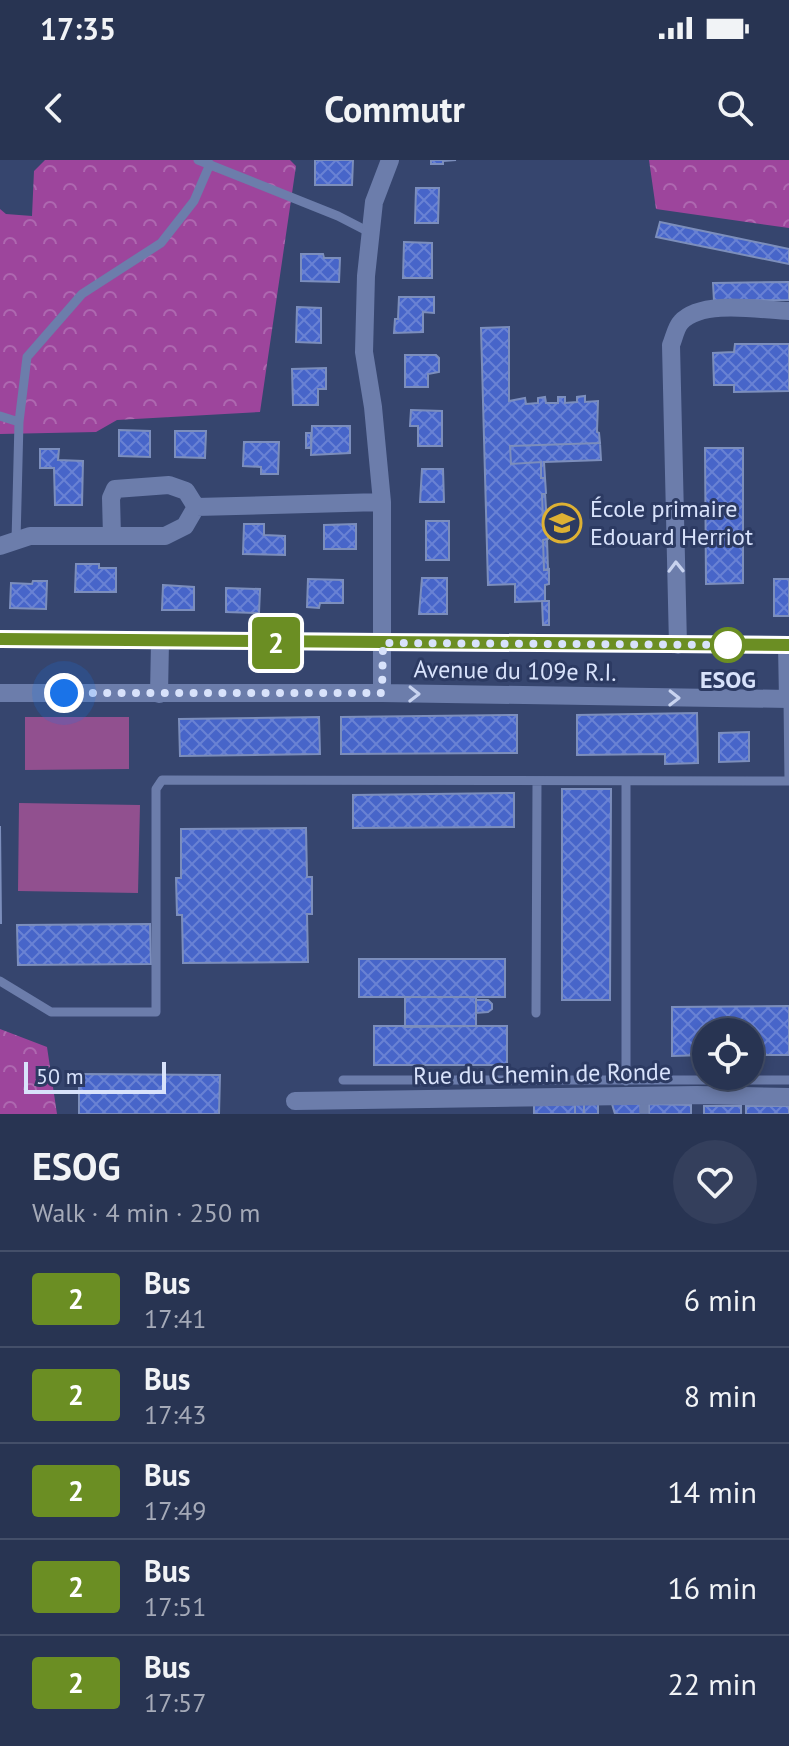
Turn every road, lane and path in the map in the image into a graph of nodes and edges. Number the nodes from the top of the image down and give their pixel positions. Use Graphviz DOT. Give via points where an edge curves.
graph roads {
  1 [pos="198,160"];
  2 [pos="390,160"];
  3 [pos="210,164"];
  4 [pos="371,233"];
  5 [pos="789,311"];
  6 [pos="0,416"];
  7 [pos="19,422"];
  8 [pos="382,502"];
  9 [pos="196,507"];
  10 [pos="112,536"];
  11 [pos="8,543"];
  12 [pos="0,639"];
  13 [pos="160,642"];
  14 [pos="383,643"];
  15 [pos="678,645"];
  16 [pos="788,645"];
  17 [pos="0,693"];
  18 [pos="382,693"];
  19 [pos="159,694"];
  20 [pos="789,699"];
  21 [pos="537,781"];
  22 [pos="626,781"];
  23 [pos="788,781"];
  24 [pos="0,981"];
  25 [pos="536,1013"];
  26 [pos="343,1080"];
  27 [pos="789,1080"];
  28 [pos="626,1081"];
  29 [pos="789,1097"];
  30 [pos="295,1101"];
  31 [pos="644,1105"];
  32 [pos="697,1105"];
  33 [pos="526,1106"];
  34 [pos="426,1107"];
  1 -- 3 [label="lane"];
  2 -- 4 [label="street" via="374,202"];
  3 -- 4 [label="lane"];
  3 -- 7 [label="lane" via="194,201 161,243 82,294 27,357"];
  4 -- 8 [label="street" via="364,352"];
  15 -- 5 [label="street, one-way" via="671,345 680,322 697,312"];
  6 -- 7 [label="lane"];
  7 -- 11 [label="lane"];
  8 -- 9 [label="street"];
  8 -- 14 [label="street"];
  9 -- 10 [label="street" via="185,526 165,536"];
  9 -- 10 [label="street" via="186,491 169,485 115,489"];
  10 -- 11 [label="street" via="30,536"];
  12 -- 13 [label="street, Avenue du 109e R.I."];
  13 -- 14 [label="street, Avenue du 109e R.I."];
  13 -- 19 [label="street"];
  14 -- 15 [label="street, Avenue du 109e R.I."];
  14 -- 18 [label="street"];
  15 -- 16 [label="street, Avenue du 109e R.I."];
  16 -- 20 [label="street"];
  17 -- 19 [label="street, Avenue du 109e R.I."];
  18 -- 19 [label="street, Avenue du 109e R.I."];
  18 -- 20 [label="street, Avenue du 109e R.I., one-way"];
  20 -- 23 [label="lane"];
  21 -- 22 [label="lane"];
  21 -- 24 [label="lane" via="162,780 156,789 156,1012 51,1012"];
  21 -- 25 [label="lane"];
  22 -- 23 [label="lane"];
  22 -- 28 [label="lane"];
  26 -- 28 [label="lane"];
  27 -- 28 [label="lane"];
  29 -- 32 [label="street, Rue du Chemin de Ronde"];
  30 -- 34 [label="street, Rue du Chemin de Ronde"];
  31 -- 32 [label="street, Rue du Chemin de Ronde"];
  31 -- 33 [label="street, Rue du Chemin de Ronde"];
  33 -- 34 [label="street, Rue du Chemin de Ronde"];
}
